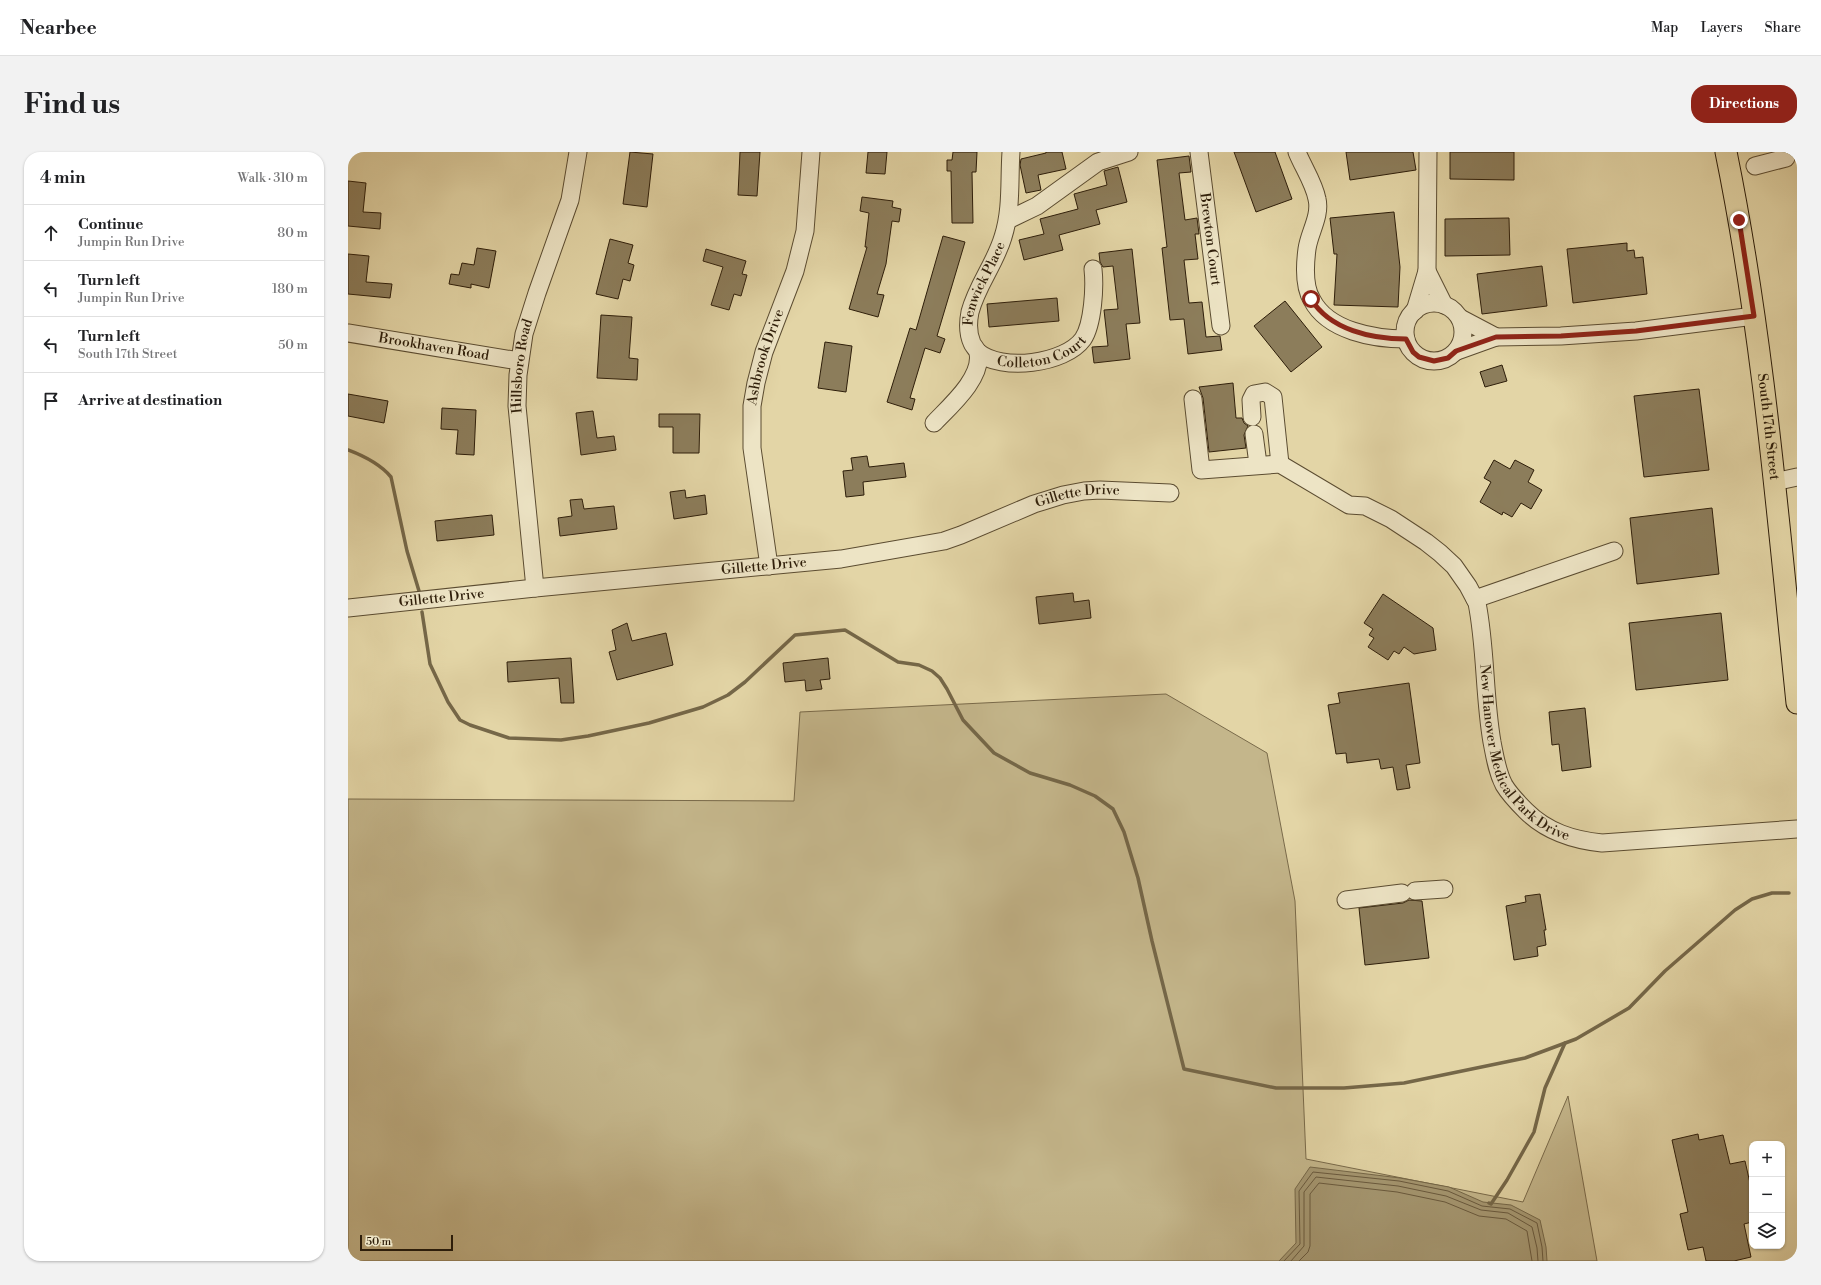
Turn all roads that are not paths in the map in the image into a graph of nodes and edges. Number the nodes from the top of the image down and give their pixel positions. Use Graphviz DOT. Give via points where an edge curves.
graph roads {
  1 [pos="578,152"];
  2 [pos="811,152"];
  3 [pos="1011,152"];
  4 [pos="1129,152"];
  5 [pos="1199,152"];
  6 [pos="1296,152"];
  7 [pos="1428,152"];
  8 [pos="1726,152"];
  9 [pos="1786,158"];
  10 [pos="1755,166"];
  11 [pos="1008,220"];
  12 [pos="1094,269"];
  13 [pos="1427,272"];
  14 [pos="1444,305"];
  15 [pos="1415,311"];
  16 [pos="1754,316"];
  17 [pos="1460,318"];
  18 [pos="1221,326"];
  19 [pos="348,333"];
  20 [pos="1496,337"];
  21 [pos="1406,339"];
  22 [pos="1456,351"];
  23 [pos="978,352"];
  24 [pos="519,361"];
  25 [pos="1193,399"];
  26 [pos="1252,416"];
  27 [pos="934,423"];
  28 [pos="1254,434"];
  29 [pos="1258,464"];
  30 [pos="1280,464"];
  31 [pos="1797,477"];
  32 [pos="1774,482"];
  33 [pos="1170,493"];
  34 [pos="1614,551"];
  35 [pos="769,566"];
  36 [pos="535,588"];
  37 [pos="1475,599"];
  38 [pos="348,608"];
  39 [pos="1794,645"];
  40 [pos="1797,703"];
  41 [pos="1797,829"];
  42 [pos="1444,889"];
  43 [pos="1346,900"];
  1 -- 24 [label="street, Hillsboro Road" via="570,200 524,334"];
  2 -- 35 [label="street, Ashbrook Drive" via="805,231 795,271 764,352 752,406 752,448"];
  3 -- 11 [label="street, Fenwick Place"];
  4 -- 11 [label="street" via="1098,162 1037,206"];
  5 -- 18 [label="street, Brewton Court"];
  6 -- 21 [label="street" via="1318,200 1307,251 1308,290 1311,299 1321,313 1344,327 1374,336"];
  7 -- 13 [label="street"];
  8 -- 16 [label="main road, South 17th Street"];
  9 -- 10 [label="street"];
  11 -- 23 [label="street, Fenwick Place" via="999,250 980,287 970,314 969,333 971,342"];
  12 -- 23 [label="street, Colleton Court" via="1094,296 1087,331 1070,350 1047,360 1023,363 988,359"];
  13 -- 14 [label="street"];
  13 -- 15 [label="street"];
  14 -- 15 [label="street" via="1428,304"];
  14 -- 17 [label="street"];
  15 -- 21 [label="street" via="1407,324"];
  16 -- 20 [label="street" via="1636,331"];
  16 -- 32 [label="main road, South 17th Street"];
  17 -- 20 [label="street"];
  17 -- 22 [label="street" via="1463,333"];
  19 -- 24 [label="street, Brookhaven Road"];
  20 -- 22 [label="street"];
  21 -- 22 [label="street" via="1413,352 1426,360 1448,358"];
  23 -- 27 [label="street" via="978,363 972,378 962,393"];
  24 -- 36 [label="street, Hillsboro Road" via="517,406"];
  25 -- 29 [label="street" via="1201,470"];
  26 -- 30 [label="street" via="1251,400 1254,394 1265,392 1273,397"];
  28 -- 29 [label="street"];
  29 -- 30 [label="street"];
  30 -- 37 [label="street, New Hanover Medical Park Drive" via="1349,505 1364,506 1391,519 1426,542 1454,566"];
  31 -- 32 [label="street"];
  32 -- 39 [label="main road, South 17th Street"];
  33 -- 35 [label="street, Gillette Drive" via="1084,491 1062,495 944,541 841,559"];
  34 -- 37 [label="street"];
  35 -- 36 [label="street, Gillette Drive"];
  36 -- 38 [label="street, Gillette Drive"];
  37 -- 41 [label="street, New Hanover Medical Park Drive" via="1479,611 1490,729 1500,776 1512,796 1545,827 1563,836 1602,843"];
  39 -- 40 [label="main road, South 17th Street"];
  42 -- 43 [label="street"];
}
